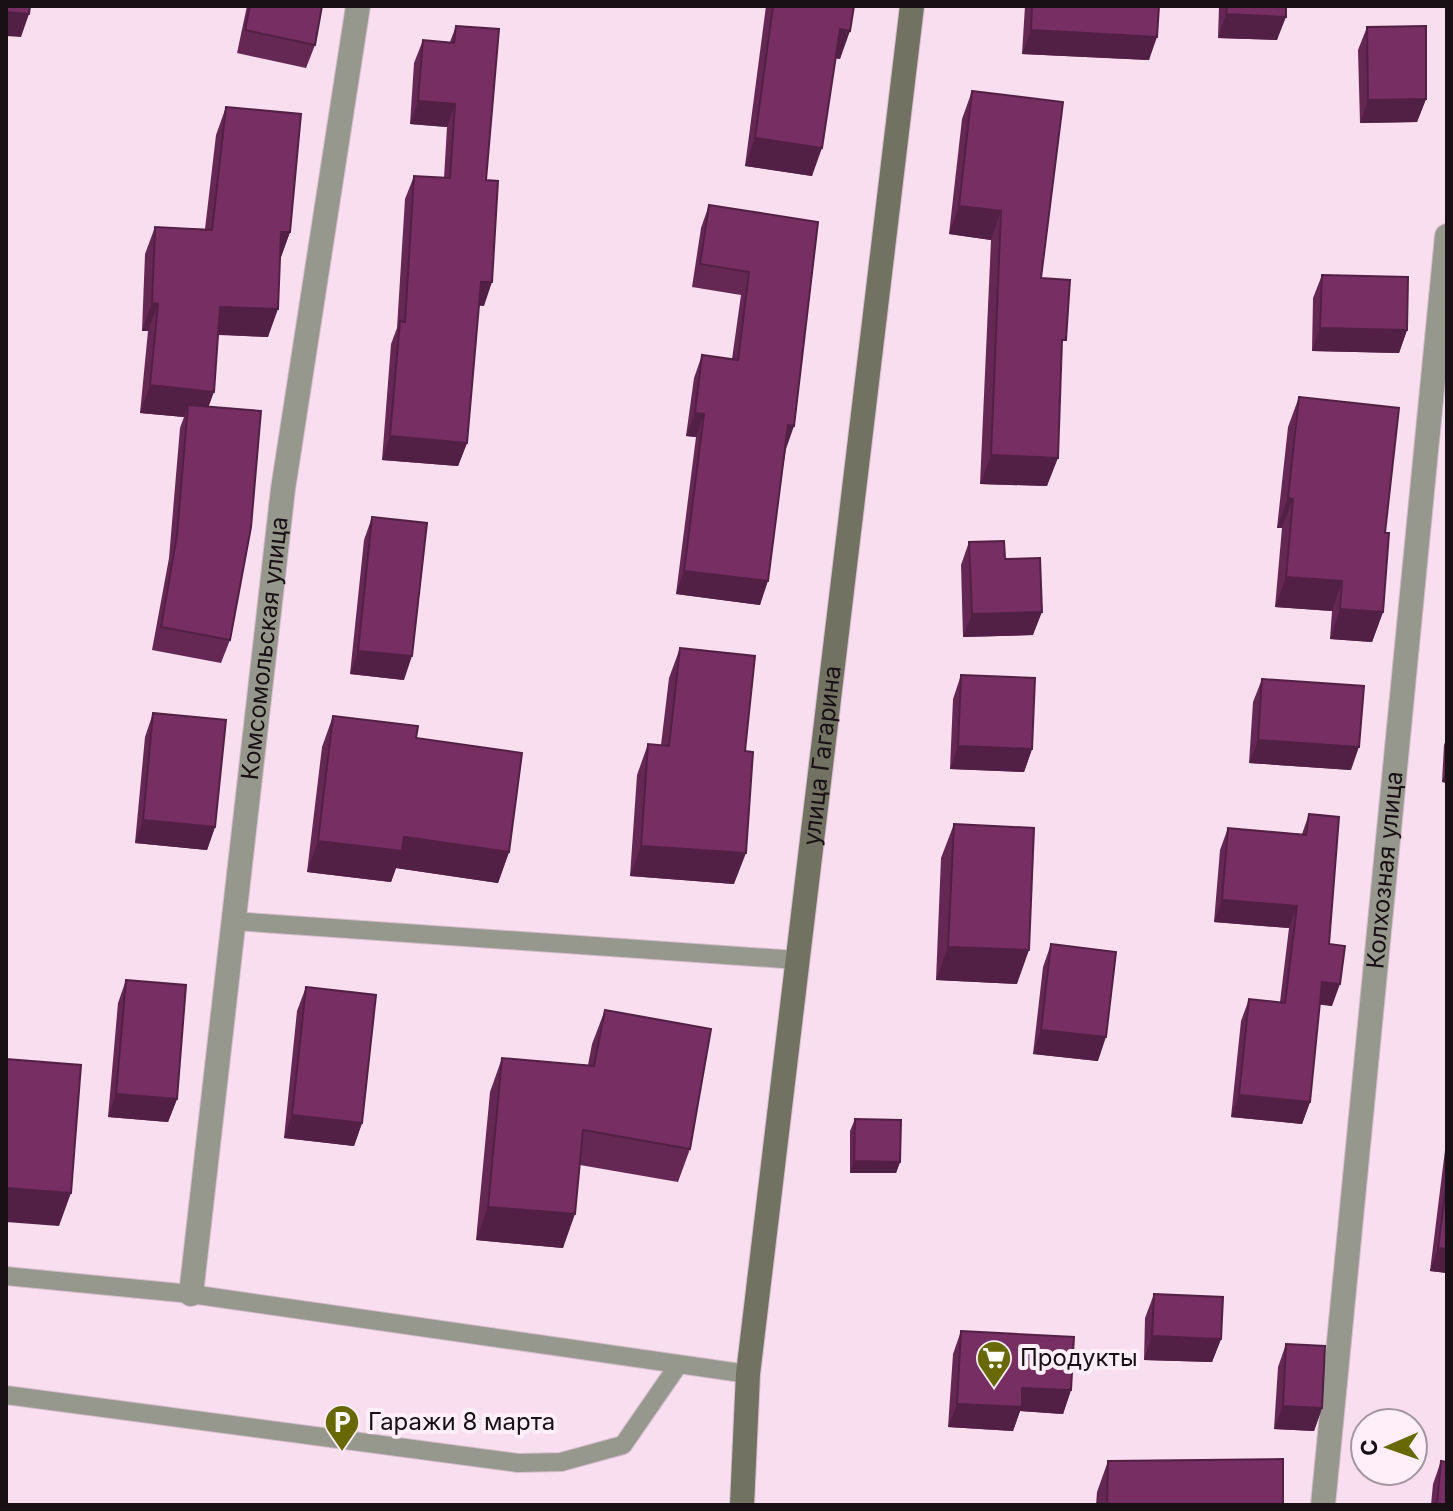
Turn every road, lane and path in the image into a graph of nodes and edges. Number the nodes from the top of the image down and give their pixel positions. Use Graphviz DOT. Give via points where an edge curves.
graph roads {
  1 [pos="358,6"];
  2 [pos="912,6"];
  3 [pos="1447,236"];
  4 [pos="233,921"];
  5 [pos="797,960"];
  6 [pos="6,1276"];
  7 [pos="191,1294"];
  8 [pos="679,1364"];
  9 [pos="748,1374"];
  10 [pos="6,1395"];
  11 [pos="742,1505"];
  12 [pos="1323,1505"];
  1 -- 4 [label="street, Комсомольская улица" via="283,489"];
  2 -- 5 [label="main road, улица Гагарина"];
  3 -- 12 [label="street, Колхозная улица"];
  4 -- 5 [label="lane"];
  4 -- 7 [label="street, Комсомольская улица"];
  5 -- 9 [label="main road, улица Гагарина"];
  6 -- 7 [label="lane"];
  7 -- 8 [label="lane"];
  8 -- 9 [label="lane"];
  8 -- 10 [label="lane" via="623,1445 561,1462 518,1463"];
  9 -- 11 [label="main road, улица Гагарина"];
}
